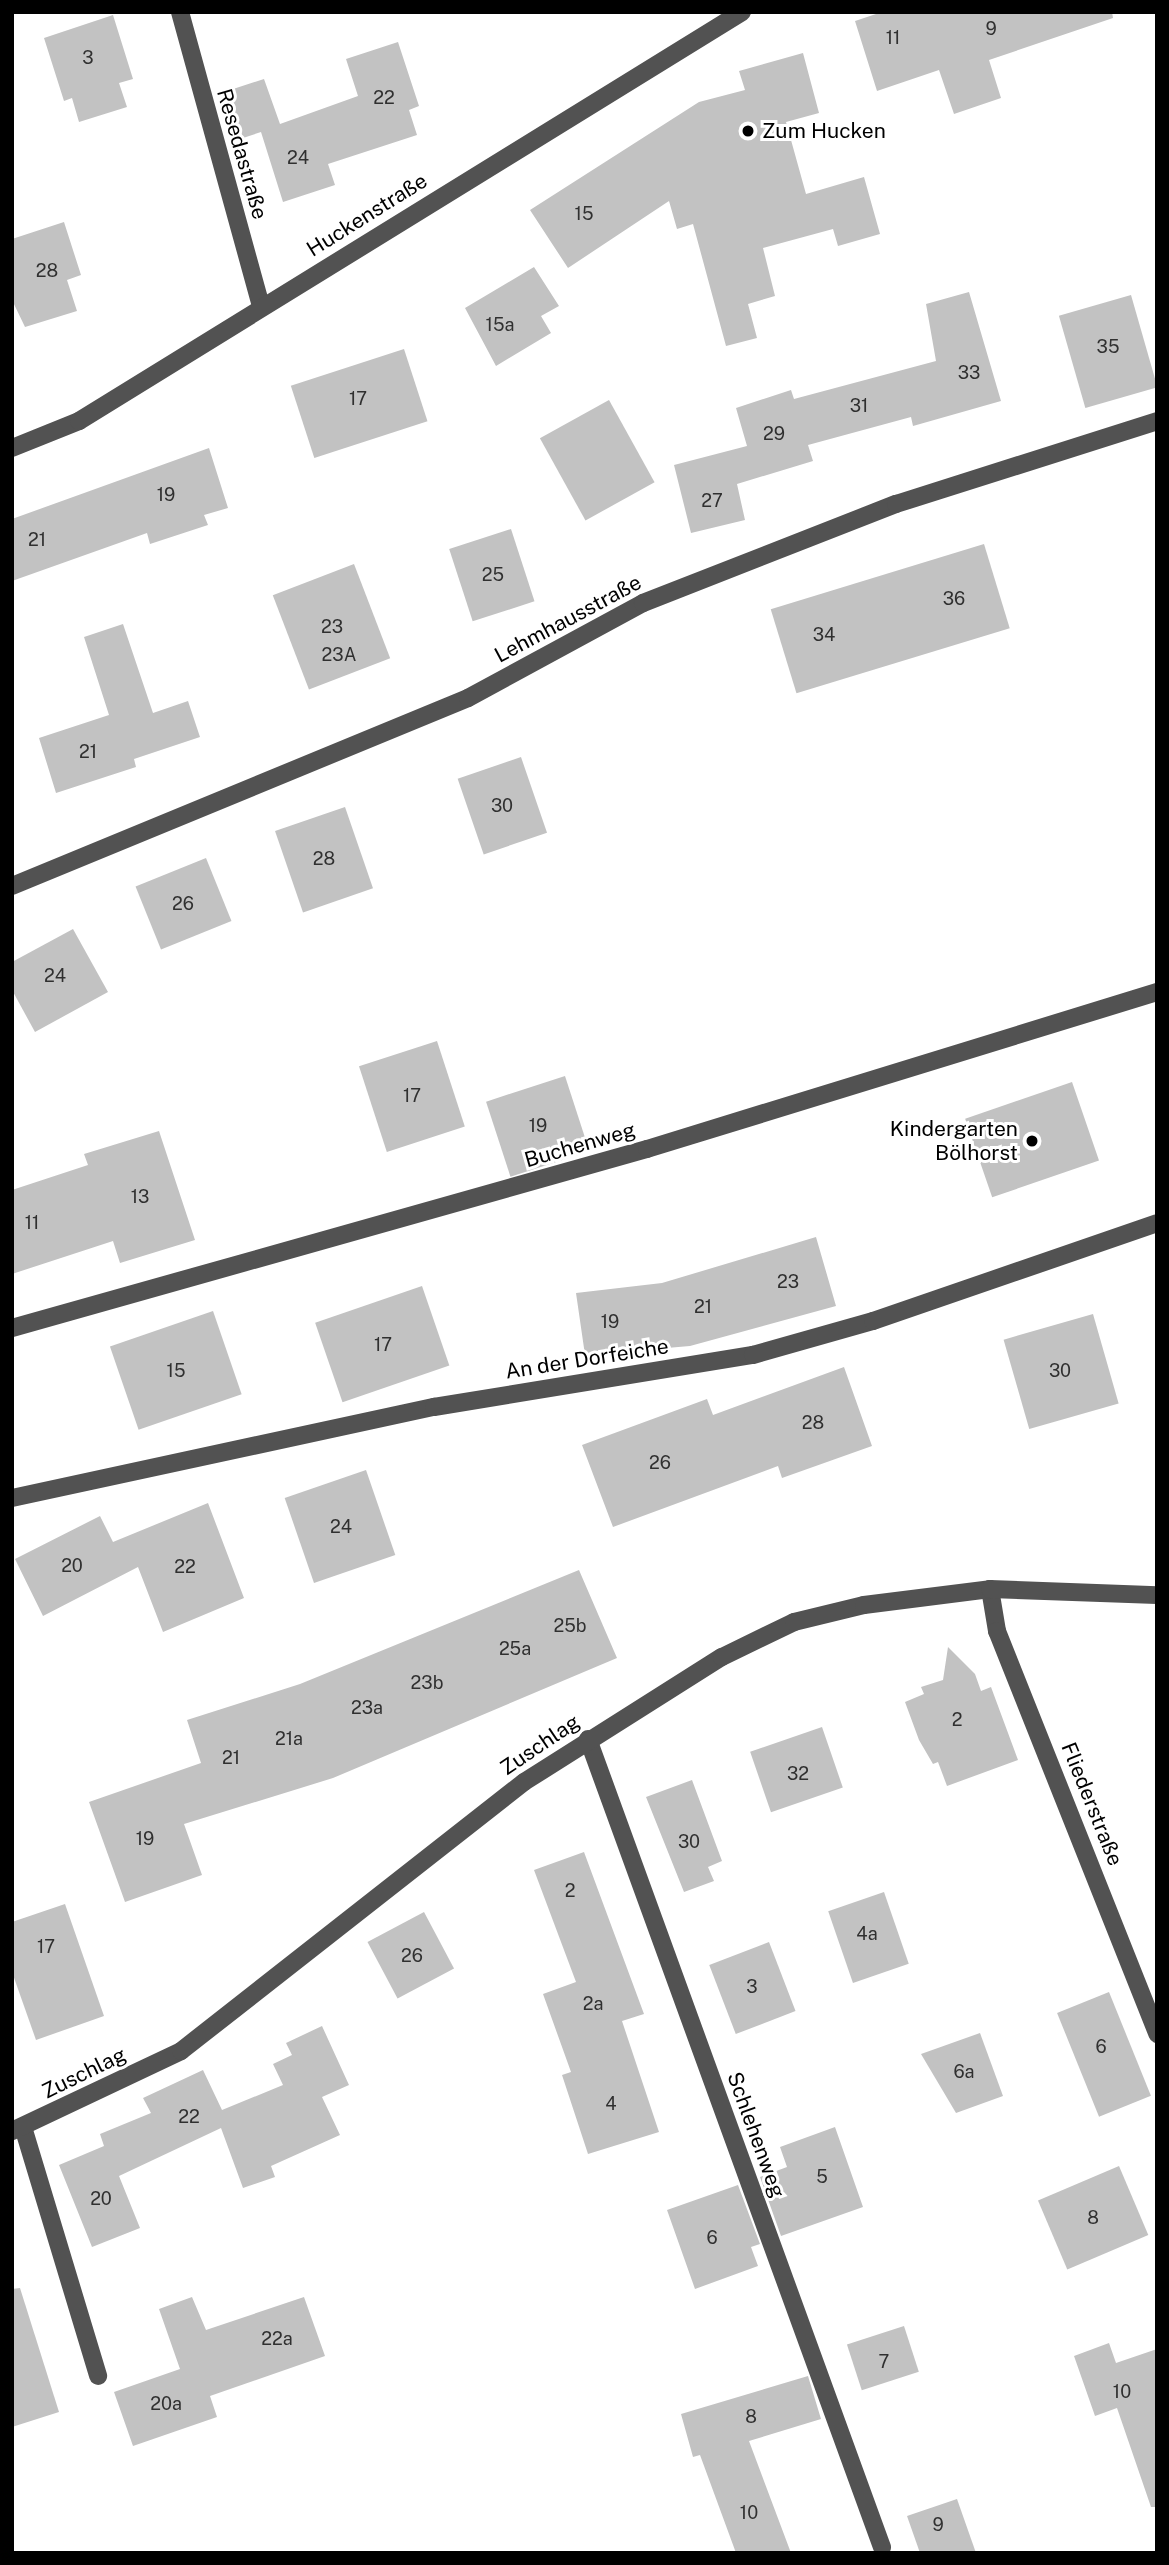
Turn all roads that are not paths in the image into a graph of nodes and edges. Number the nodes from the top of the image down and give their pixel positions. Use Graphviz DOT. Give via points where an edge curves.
graph roads {
  1 [pos="180,12"];
  2 [pos="739,13"];
  3 [pos="261,307"];
  4 [pos="1157,421"];
  5 [pos="12,448"];
  6 [pos="12,886"];
  7 [pos="1157,992"];
  8 [pos="1157,1223"];
  9 [pos="12,1328"];
  10 [pos="12,1498"];
  11 [pos="990,1589"];
  12 [pos="1157,1595"];
  13 [pos="587,1739"];
  14 [pos="1157,2034"];
  15 [pos="18,2129"];
  16 [pos="98,2376"];
  17 [pos="882,2547"];
  1 -- 3 [label="street, Resedastraße"];
  2 -- 3 [label="street, Huckenstraße"];
  3 -- 5 [label="street, Huckenstraße" via="79,421"];
  4 -- 6 [label="street, Lehmhausstraße" via="896,504 643,603 468,698"];
  7 -- 9 [label="street, Buchenweg" via="647,1149"];
  8 -- 10 [label="street, An der Dorfeiche" via="873,1321 753,1355 434,1407"];
  11 -- 12 [label="street, Zuschlag"];
  11 -- 13 [label="street, Zuschlag" via="864,1605 794,1622 722,1657"];
  11 -- 14 [label="street, Fliederstraße" via="997,1631"];
  13 -- 15 [label="street, Zuschlag" via="362,1905 181,2051"];
  13 -- 17 [label="street, Schlehenweg"];
  15 -- 16 [label="street, Zuschlag"];
}
